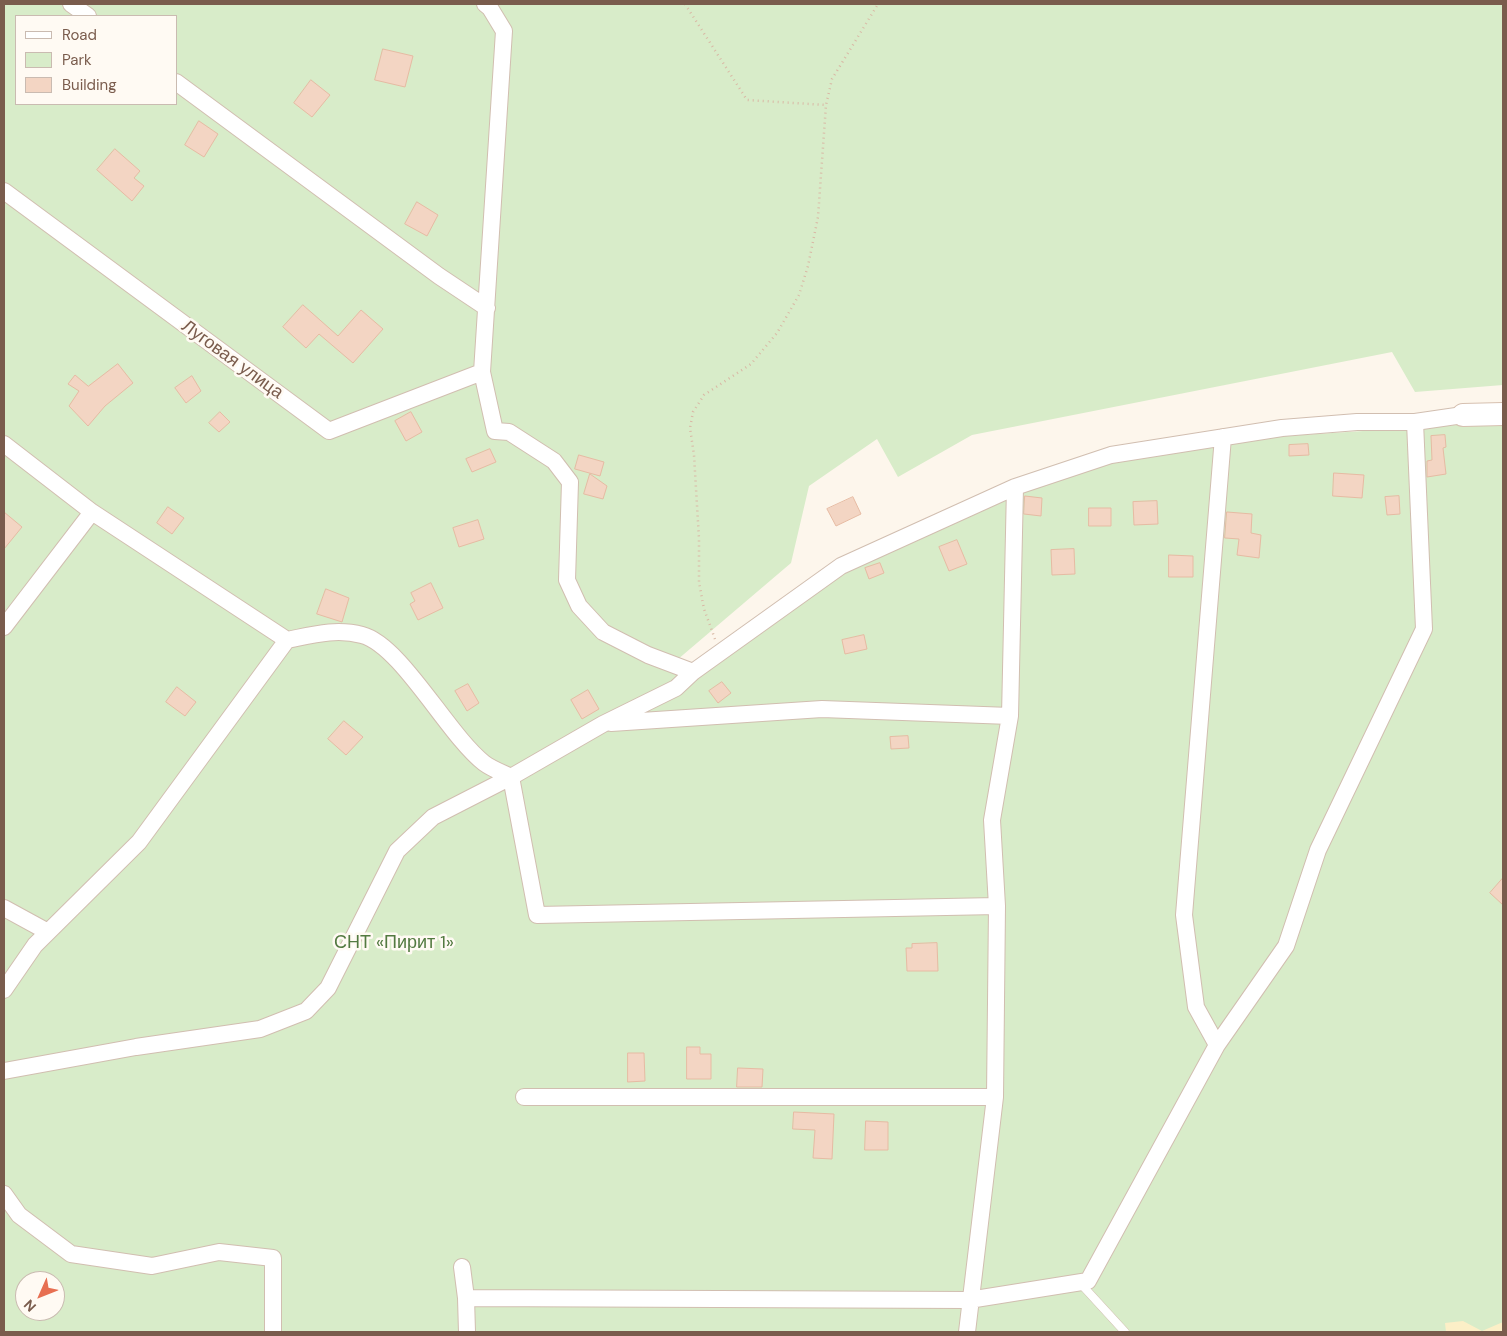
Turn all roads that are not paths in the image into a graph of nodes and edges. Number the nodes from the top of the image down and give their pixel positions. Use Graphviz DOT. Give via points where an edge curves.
graph roads {
  1 [pos="71,4"];
  2 [pos="485,4"];
  3 [pos="87,15"];
  4 [pos="178,83"];
  5 [pos="4,192"];
  6 [pos="487,308"];
  7 [pos="482,372"];
  8 [pos="1503,414"];
  9 [pos="1463,415"];
  10 [pos="1415,422"];
  11 [pos="1223,438"];
  12 [pos="4,444"];
  13 [pos="1014,487"];
  14 [pos="92,512"];
  15 [pos="4,627"];
  16 [pos="287,640"];
  17 [pos="693,672"];
  18 [pos="1010,716"];
  19 [pos="603,724"];
  20 [pos="511,777"];
  21 [pos="998,906"];
  22 [pos="4,908"];
  23 [pos="48,932"];
  24 [pos="4,990"];
  25 [pos="1217,1045"];
  26 [pos="4,1071"];
  27 [pos="524,1097"];
  28 [pos="995,1097"];
  29 [pos="4,1194"];
  30 [pos="462,1267"];
  31 [pos="1081,1284"];
  32 [pos="466,1298"];
  33 [pos="969,1300"];
  34 [pos="273,1332"];
  35 [pos="467,1332"];
  36 [pos="967,1332"];
  37 [pos="1125,1332"];
  1 -- 3 [label="street"];
  2 -- 6 [label="street" via="504,31"];
  4 -- 6 [label="street"];
  5 -- 7 [label="street, Луговая улица" via="329,431"];
  6 -- 7 [label="street"];
  7 -- 17 [label="street" via="495,431 509,432 554,462 570,482 567,580 579,606 603,632 648,655"];
  8 -- 9 [label="street"];
  9 -- 10 [label="street"];
  10 -- 11 [label="street" via="1357,422 1282,428"];
  10 -- 25 [label="street" via="1424,629 1318,850 1286,946"];
  11 -- 13 [label="street" via="1111,455"];
  11 -- 25 [label="street" via="1184,915 1196,1007"];
  12 -- 14 [label="street"];
  13 -- 17 [label="street" via="841,566"];
  13 -- 18 [label="street"];
  14 -- 15 [label="street"];
  14 -- 16 [label="street"];
  16 -- 20 [label="street" via="326,631 363,635 390,651 455,734 484,764"];
  16 -- 23 [label="street" via="139,842"];
  17 -- 19 [label="street" via="676,688"];
  18 -- 19 [label="street" via="822,710"];
  18 -- 21 [label="street" via="992,820"];
  19 -- 20 [label="street"];
  20 -- 21 [label="street" via="537,915"];
  20 -- 26 [label="street" via="433,816 397,851 328,988 306,1011 260,1029"];
  21 -- 28 [label="street"];
  22 -- 23 [label="street"];
  23 -- 24 [label="street"];
  25 -- 31 [label="street" via="1088,1281"];
  27 -- 28 [label="street"];
  28 -- 33 [label="street"];
  29 -- 34 [label="street" via="19,1216 71,1254 152,1266 219,1252 273,1258"];
  30 -- 32 [label="street"];
  31 -- 33 [label="street"];
  31 -- 37 [label="lane"];
  32 -- 33 [label="street"];
  32 -- 35 [label="street"];
  33 -- 36 [label="street"];
}
